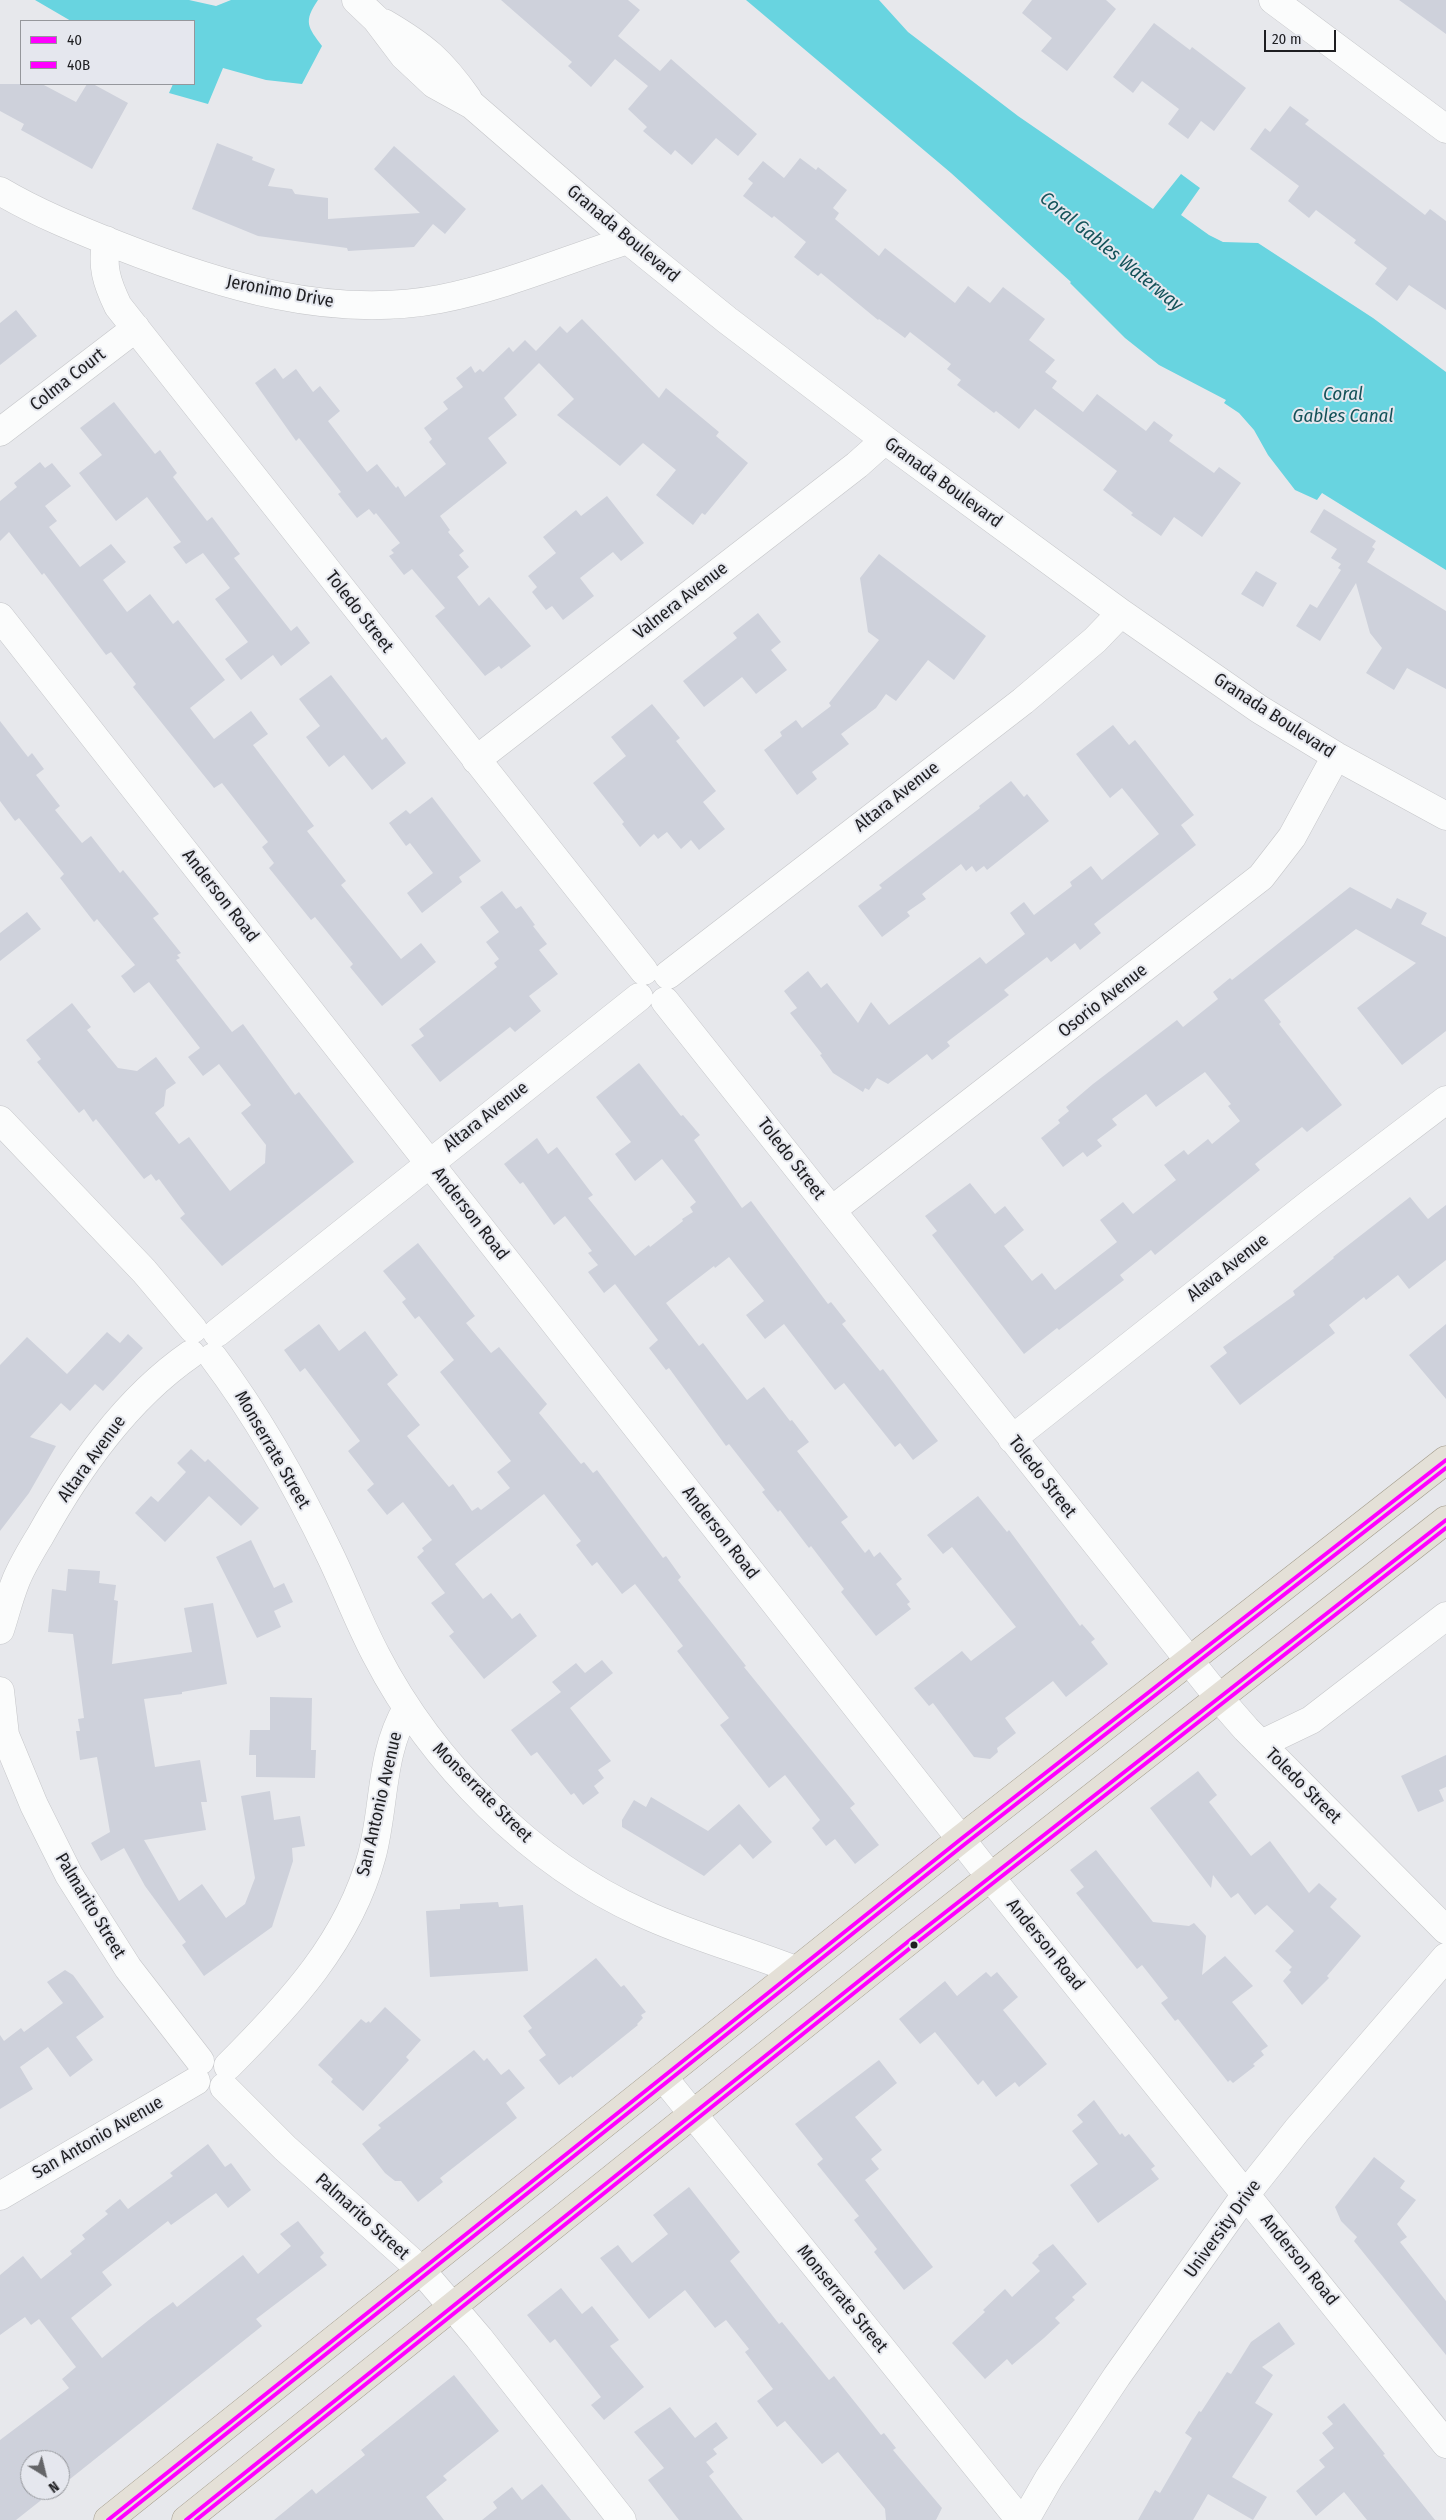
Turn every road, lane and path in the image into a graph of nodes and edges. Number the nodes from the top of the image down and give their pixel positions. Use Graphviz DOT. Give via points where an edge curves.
graph roads {
  1 [pos="356,0"];
  2 [pos="1273,0"];
  3 [pos="1446,129"];
  4 [pos="0,191"];
  5 [pos="106,240"];
  6 [pos="628,240"];
  7 [pos="136,328"];
  8 [pos="0,432"];
  9 [pos="885,440"];
  10 [pos="1121,613"];
  11 [pos="0,617"];
  12 [pos="1336,756"];
  13 [pos="476,760"];
  14 [pos="1446,816"];
  15 [pos="659,982"];
  16 [pos="1446,1100"];
  17 [pos="0,1120"];
  18 [pos="430,1162"];
  19 [pos="832,1210"];
  20 [pos="204,1343"];
  21 [pos="1012,1439"];
  22 [pos="1446,1460"];
  23 [pos="1446,1520"];
  24 [pos="8,1589"];
  25 [pos="1446,1616"];
  26 [pos="0,1630"];
  27 [pos="1188,1661"];
  28 [pos="0,1691"];
  29 [pos="1219,1698"];
  30 [pos="407,1708"];
  31 [pos="3,1732"];
  32 [pos="1261,1744"];
  33 [pos="961,1839"];
  34 [pos="990,1877"];
  35 [pos="1446,1930"];
  36 [pos="1446,1957"];
  37 [pos="795,1970"];
  38 [pos="198,2071"];
  39 [pos="226,2077"];
  40 [pos="664,2077"];
  41 [pos="693,2113"];
  42 [pos="1246,2194"];
  43 [pos="0,2196"];
  44 [pos="421,2270"];
  45 [pos="452,2306"];
  46 [pos="1446,2444"];
  47 [pos="108,2520"];
  48 [pos="186,2520"];
  49 [pos="622,2520"];
  50 [pos="1020,2520"];
  51 [pos="1025,2520"];
  1 -- 6 [label="street, Granada Boulevard" via="376,19 418,43 440,62 472,104"];
  2 -- 3 [label="street"];
  4 -- 5 [label="street, Jeronimo Drive" via="25,206"];
  5 -- 6 [label="street, Jeronimo Drive" via="208,278 254,290 334,304 377,305 440,299 491,287"];
  5 -- 7 [label="street, Toledo Street" via="103,263 108,287"];
  6 -- 9 [label="street, Granada Boulevard"];
  7 -- 8 [label="street, Colma Court"];
  7 -- 13 [label="street, Toledo Street"];
  9 -- 10 [label="street, Granada Boulevard"];
  9 -- 13 [label="street, Valnera Avenue"];
  10 -- 12 [label="street, Granada Boulevard" via="1259,709"];
  10 -- 15 [label="street, Altara Avenue" via="1095,640 1023,701"];
  11 -- 18 [label="street, Anderson Road"];
  12 -- 14 [label="street, Granada Boulevard"];
  12 -- 19 [label="street, Osorio Avenue" via="1292,837 1261,877"];
  13 -- 15 [label="street, Toledo Street"];
  15 -- 18 [label="street, Altara Avenue" via="636,983 639,997"];
  15 -- 19 [label="street, Toledo Street"];
  16 -- 21 [label="street, Alava Avenue"];
  17 -- 20 [label="street, Monserrate Street" via="144,1271"];
  18 -- 20 [label="street, Altara Avenue"];
  18 -- 33 [label="street, Anderson Road"];
  19 -- 21 [label="street, Toledo Street"];
  20 -- 24 [label="street, Altara Avenue" via="153,1385 93,1453"];
  20 -- 30 [label="street, Monserrate Street" via="294,1484 375,1654"];
  21 -- 27 [label="street, Toledo Street"];
  22 -- 27 [label="main road"];
  23 -- 29 [label="main road"];
  24 -- 26 [label="street, Altara Avenue"];
  25 -- 32 [label="street" via="1310,1720"];
  27 -- 29 [label="street, Toledo Street"];
  27 -- 33 [label="main road"];
  28 -- 31 [label="street, Palmarito Street"];
  29 -- 32 [label="street, Toledo Street"];
  29 -- 34 [label="main road"];
  30 -- 37 [label="street, Monserrate Street" via="462,1777 514,1828 561,1867 642,1913"];
  30 -- 39 [label="street, San Antonio Avenue" via="387,1755 372,1855 348,1916 309,1978"];
  31 -- 38 [label="street, Palmarito Street" via="46,1829 88,1908"];
  32 -- 35 [label="street, Toledo Street"];
  33 -- 34 [label="street, Anderson Road"];
  33 -- 37 [label="main road"];
  34 -- 41 [label="main road"];
  34 -- 42 [label="street, Anderson Road"];
  36 -- 42 [label="street, University Drive" via="1302,2123"];
  37 -- 40 [label="main road"];
  38 -- 39 [label="street" via="199,2086 208,2091 214,2092"];
  38 -- 43 [label="street, San Antonio Avenue"];
  39 -- 44 [label="street, Palmarito Street" via="314,2174"];
  40 -- 41 [label="street, Monserrate Street"];
  40 -- 44 [label="main road"];
  41 -- 45 [label="main road"];
  41 -- 50 [label="street, Monserrate Street"];
  42 -- 46 [label="street, Anderson Road"];
  42 -- 51 [label="street, University Drive" via="1117,2376"];
  44 -- 45 [label="street, Palmarito Street"];
  44 -- 47 [label="main road"];
  45 -- 48 [label="main road"];
  45 -- 49 [label="street, Palmarito Street"];
}
